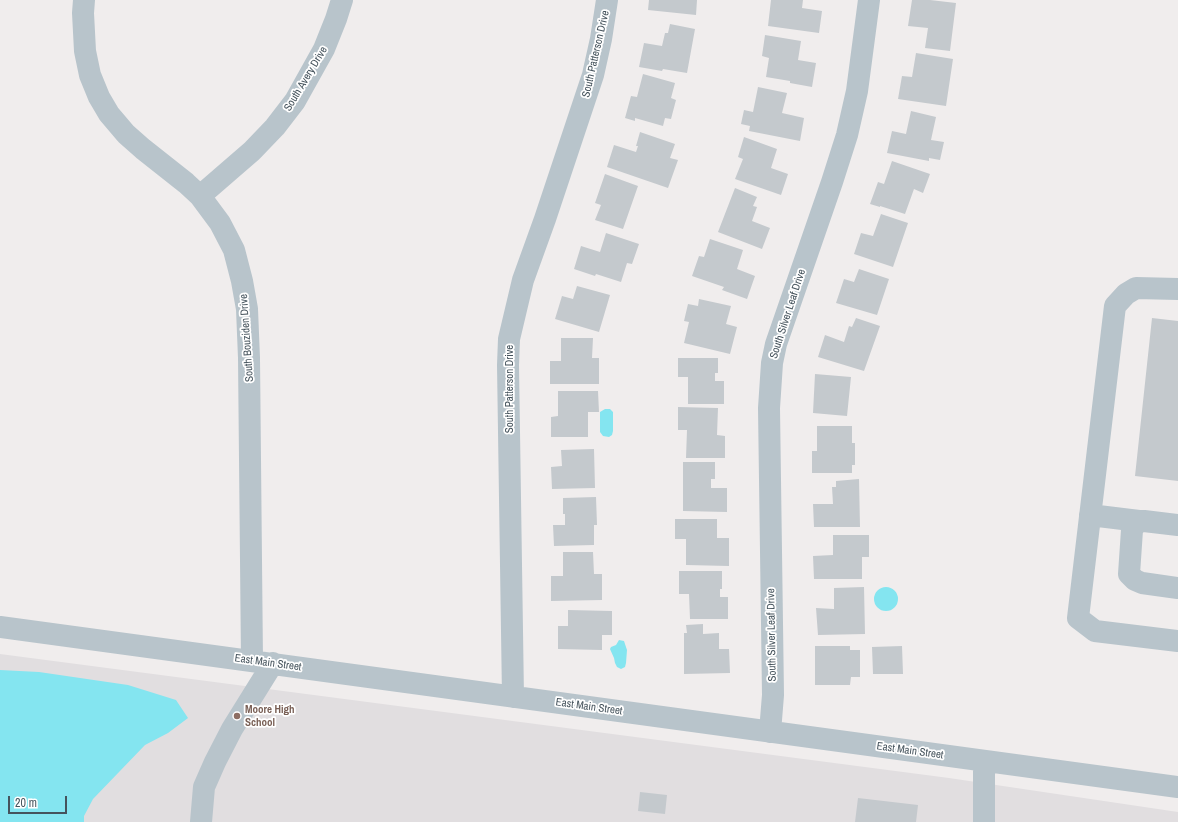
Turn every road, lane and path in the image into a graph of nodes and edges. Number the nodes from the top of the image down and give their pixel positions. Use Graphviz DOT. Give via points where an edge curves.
graph roads {
  1 [pos="84,0"];
  2 [pos="342,0"];
  3 [pos="607,0"];
  4 [pos="869,0"];
  5 [pos="200,196"];
  6 [pos="1178,289"];
  7 [pos="1090,515"];
  8 [pos="1139,521"];
  9 [pos="1178,525"];
  10 [pos="1178,588"];
  11 [pos="0,627"];
  12 [pos="1178,641"];
  13 [pos="262,662"];
  14 [pos="514,697"];
  15 [pos="770,732"];
  16 [pos="984,761"];
  17 [pos="1178,787"];
  18 [pos="201,822"];
  19 [pos="984,822"];
  1 -- 5 [label="street, South Bouziden Drive" via="82,13 85,51 90,76 109,114 126,134"];
  2 -- 5 [label="street, South Avery Drive" via="324,49 295,101 252,151"];
  3 -- 14 [label="street, South Patterson Drive" via="593,75 523,280 509,339"];
  4 -- 15 [label="street, South Silver Leaf Drive" via="857,91 847,135 776,344 772,364 769,408 773,695"];
  5 -- 13 [label="street, South Bouziden Drive" via="220,223 234,250 247,309"];
  6 -- 7 [label="street" via="1136,288 1115,306"];
  7 -- 8 [label="street"];
  7 -- 12 [label="street" via="1078,618 1095,631"];
  8 -- 9 [label="street"];
  8 -- 10 [label="street" via="1132,530 1129,574 1142,583"];
  11 -- 13 [label="street, East Main Street"];
  13 -- 14 [label="street, East Main Street"];
  13 -- 18 [label="street" via="204,787"];
  14 -- 15 [label="street, East Main Street"];
  15 -- 16 [label="street, East Main Street"];
  16 -- 17 [label="street, East Main Street"];
  16 -- 19 [label="street"];
}
